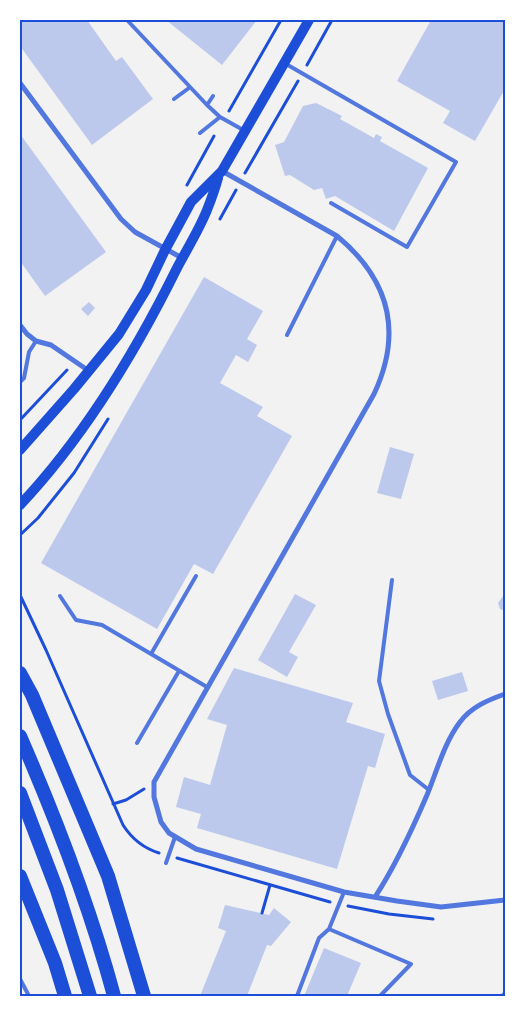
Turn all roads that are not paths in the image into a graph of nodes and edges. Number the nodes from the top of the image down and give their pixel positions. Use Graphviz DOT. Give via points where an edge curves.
graph roads {
  1 [pos="127,20"];
  2 [pos="309,20"];
  3 [pos="284,63"];
  4 [pos="20,83"];
  5 [pos="189,88"];
  6 [pos="213,96"];
  7 [pos="174,98"];
  8 [pos="207,106"];
  9 [pos="220,117"];
  10 [pos="246,131"];
  11 [pos="200,133"];
  12 [pos="221,173"];
  13 [pos="331,202"];
  14 [pos="337,236"];
  15 [pos="166,250"];
  16 [pos="182,258"];
  17 [pos="20,325"];
  18 [pos="287,334"];
  19 [pos="36,341"];
  20 [pos="88,371"];
  21 [pos="20,382"];
  22 [pos="20,450"];
  23 [pos="20,505"];
  24 [pos="196,576"];
  25 [pos="392,580"];
  26 [pos="60,596"];
  27 [pos="151,654"];
  28 [pos="179,671"];
  29 [pos="20,673"];
  30 [pos="207,687"];
  31 [pos="505,694"];
  32 [pos="20,736"];
  33 [pos="137,742"];
  34 [pos="429,790"];
  35 [pos="20,793"];
  36 [pos="175,837"];
  37 [pos="166,863"];
  38 [pos="20,876"];
  39 [pos="344,892"];
  40 [pos="375,897"];
  41 [pos="505,900"];
  42 [pos="329,929"];
  43 [pos="20,979"];
  44 [pos="30,996"];
  45 [pos="64,996"];
  46 [pos="90,996"];
  47 [pos="114,996"];
  48 [pos="144,996"];
  49 [pos="297,996"];
  50 [pos="380,996"];
  1 -- 5 [label="lane"];
  2 -- 3 [label="main road"];
  3 -- 10 [label="main road"];
  3 -- 13 [label="lane" via="456,162 407,247"];
  4 -- 15 [label="street" via="121,219 135,232"];
  5 -- 7 [label="lane"];
  5 -- 8 [label="lane"];
  6 -- 8 [label="lane"];
  8 -- 9 [label="lane"];
  9 -- 10 [label="lane"];
  9 -- 11 [label="lane"];
  10 -- 12 [label="main road"];
  12 -- 14 [label="street"];
  12 -- 15 [label="main road" via="192,202"];
  12 -- 16 [label="main road" via="207,210"];
  14 -- 18 [label="lane"];
  14 -- 30 [label="street" via="368,266 384,296 389,324 383,375"];
  15 -- 16 [label="street"];
  15 -- 20 [label="main road" via="119,334"];
  16 -- 23 [label="main road" via="110,388 72,444"];
  17 -- 19 [label="street"];
  19 -- 20 [label="street" via="51,345"];
  19 -- 21 [label="lane" via="29,352 24,378"];
  20 -- 22 [label="main road"];
  24 -- 27 [label="lane"];
  25 -- 34 [label="lane" via="379,681 410,774"];
  26 -- 27 [label="lane" via="76,620 102,625"];
  27 -- 28 [label="lane"];
  28 -- 30 [label="lane"];
  28 -- 33 [label="lane"];
  29 -- 48 [label="highway" via="108,876"];
  30 -- 36 [label="street" via="154,782 154,797 161,822"];
  31 -- 34 [label="street" via="472,710 460,722"];
  32 -- 47 [label="highway" via="78,880"];
  34 -- 40 [label="street" via="394,868"];
  35 -- 46 [label="highway" via="57,890"];
  36 -- 37 [label="lane"];
  36 -- 39 [label="street" via="196,849"];
  38 -- 45 [label="highway" via="55,963"];
  39 -- 40 [label="street"];
  39 -- 42 [label="lane"];
  40 -- 41 [label="street" via="441,907"];
  42 -- 49 [label="lane" via="319,938"];
  42 -- 50 [label="lane" via="411,964"];
  43 -- 44 [label="lane"];
}
